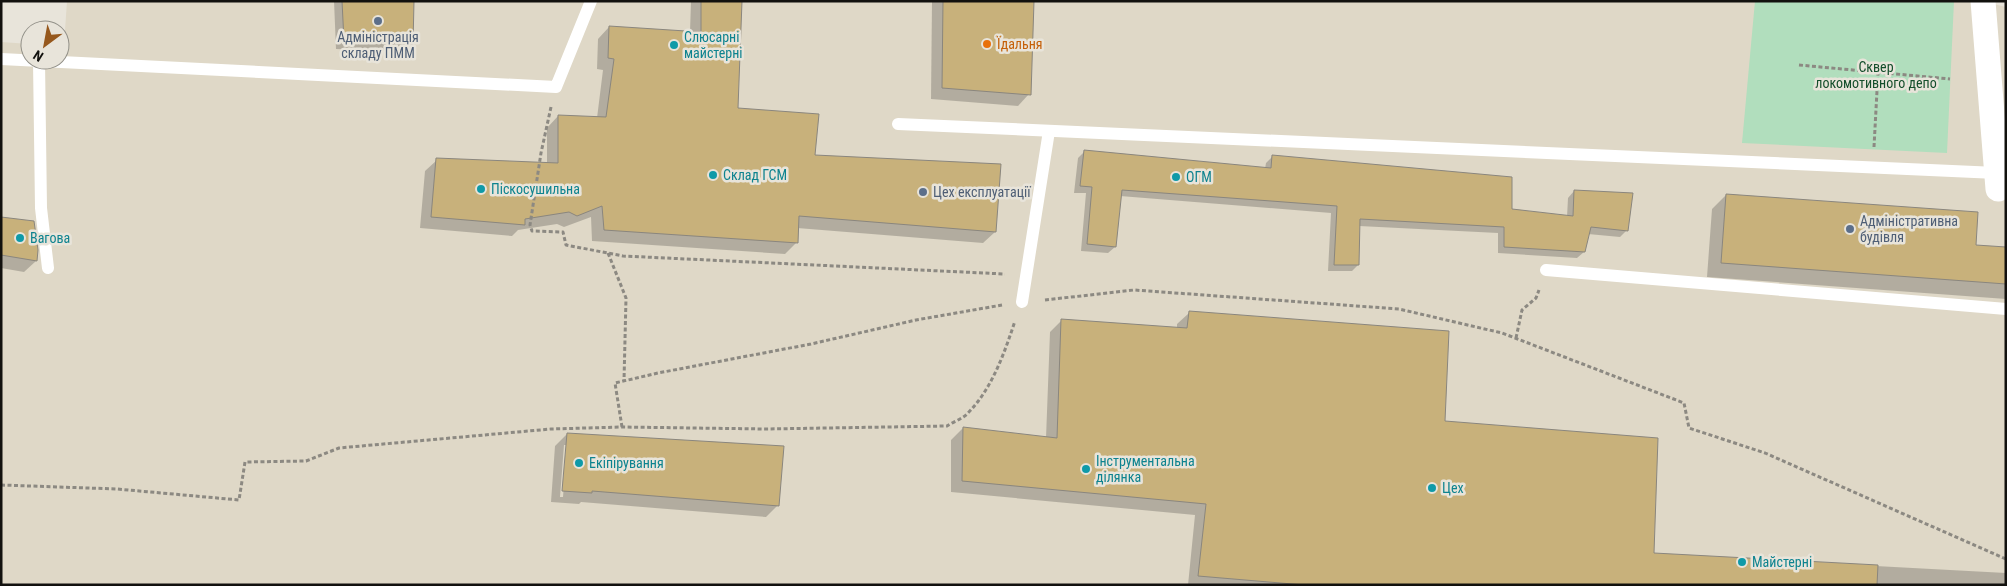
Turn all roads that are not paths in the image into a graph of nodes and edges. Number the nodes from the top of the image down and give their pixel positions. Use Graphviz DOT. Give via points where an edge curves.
graph roads {
  1 [pos="591,1"];
  2 [pos="1983,1"];
  3 [pos="1,58"];
  4 [pos="20,59"];
  5 [pos="70,62"];
  6 [pos="40,70"];
  7 [pos="898,124"];
  8 [pos="1050,131"];
  9 [pos="2000,186"];
  10 [pos="48,268"];
  11 [pos="1546,270"];
  12 [pos="1022,302"];
  13 [pos="2006,309"];
  1 -- 5 [label="lane" via="556,87"];
  2 -- 9 [label="street"];
  3 -- 4 [label="lane"];
  6 -- 10 [label="lane" via="41,208"];
  7 -- 8 [label="lane"];
  8 -- 9 [label="lane"];
  8 -- 12 [label="lane"];
  11 -- 13 [label="lane"];
}
